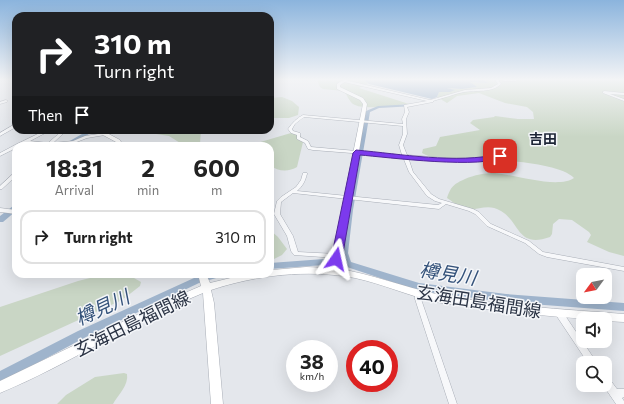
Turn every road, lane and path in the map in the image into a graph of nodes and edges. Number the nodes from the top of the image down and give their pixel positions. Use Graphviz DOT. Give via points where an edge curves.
graph roads {
  1 [pos="362,99"];
  2 [pos="423,99"];
  3 [pos="438,99"];
  4 [pos="6,100"];
  5 [pos="432,101"];
  6 [pos="0,103"];
  7 [pos="363,122"];
  8 [pos="404,124"];
  9 [pos="12,128"];
  10 [pos="41,134"];
  11 [pos="60,134"];
  12 [pos="97,134"];
  13 [pos="108,134"];
  14 [pos="0,135"];
  15 [pos="25,142"];
  16 [pos="51,142"];
  17 [pos="74,142"];
  18 [pos="118,142"];
  19 [pos="12,148"];
  20 [pos="356,153"];
  21 [pos="0,155"];
  22 [pos="505,156"];
  23 [pos="406,157"];
  24 [pos="306,174"];
  25 [pos="12,178"];
  26 [pos="0,188"];
  27 [pos="293,192"];
  28 [pos="348,198"];
  29 [pos="445,203"];
  30 [pos="0,210"];
  31 [pos="12,212"];
  32 [pos="337,258"];
  33 [pos="624,269"];
  34 [pos="334,270"];
  35 [pos="274,274"];
  36 [pos="203,278"];
  37 [pos="248,278"];
  38 [pos="206,287"];
  39 [pos="418,294"];
  40 [pos="559,313"];
  41 [pos="624,318"];
  42 [pos="588,356"];
  43 [pos="0,387"];
  44 [pos="612,387"];
  45 [pos="620,396"];
  46 [pos="217,404"];
  47 [pos="453,404"];
  1 -- 7 [label="street" via="365,104"];
  2 -- 5 [label="street"];
  3 -- 5 [label="street"];
  4 -- 6 [label="street"];
  5 -- 8 [label="street" via="405,106 407,112"];
  7 -- 8 [label="street"];
  7 -- 20 [label="street"];
  7 -- 20 [label="street" via="303,116 290,128 299,134 298,138 307,142 310,148"];
  8 -- 23 [label="street" via="405,134 401,145"];
  9 -- 14 [label="street"];
  10 -- 15 [label="street"];
  11 -- 16 [label="street"];
  12 -- 17 [label="street"];
  13 -- 18 [label="street"];
  19 -- 21 [label="street"];
  20 -- 23 [label="street"];
  20 -- 28 [label="street"];
  22 -- 23 [label="street" via="458,160"];
  23 -- 29 [label="street" via="411,172 425,191"];
  24 -- 27 [label="street" via="303,184"];
  25 -- 26 [label="street"];
  27 -- 28 [label="street"];
  27 -- 32 [label="street" via="278,204 277,214 290,236 294,251 299,255"];
  28 -- 29 [label="street" via="439,207"];
  28 -- 32 [label="street"];
  29 -- 33 [label="street" via="477,213 489,225 527,242 541,253"];
  30 -- 31 [label="street"];
  32 -- 34 [label="street"];
  34 -- 35 [label="street, 玄海田島福間線"];
  34 -- 39 [label="street, 玄海田島福間線"];
  36 -- 38 [label="street"];
  37 -- 38 [label="street, 玄海田島福間線"];
  38 -- 43 [label="street, 玄海田島福間線"];
  38 -- 46 [label="street"];
  39 -- 40 [label="street, 玄海田島福間線"];
  39 -- 47 [label="street"];
  40 -- 41 [label="street, 玄海田島福間線"];
  40 -- 42 [label="street"];
  44 -- 45 [label="street"];
}
